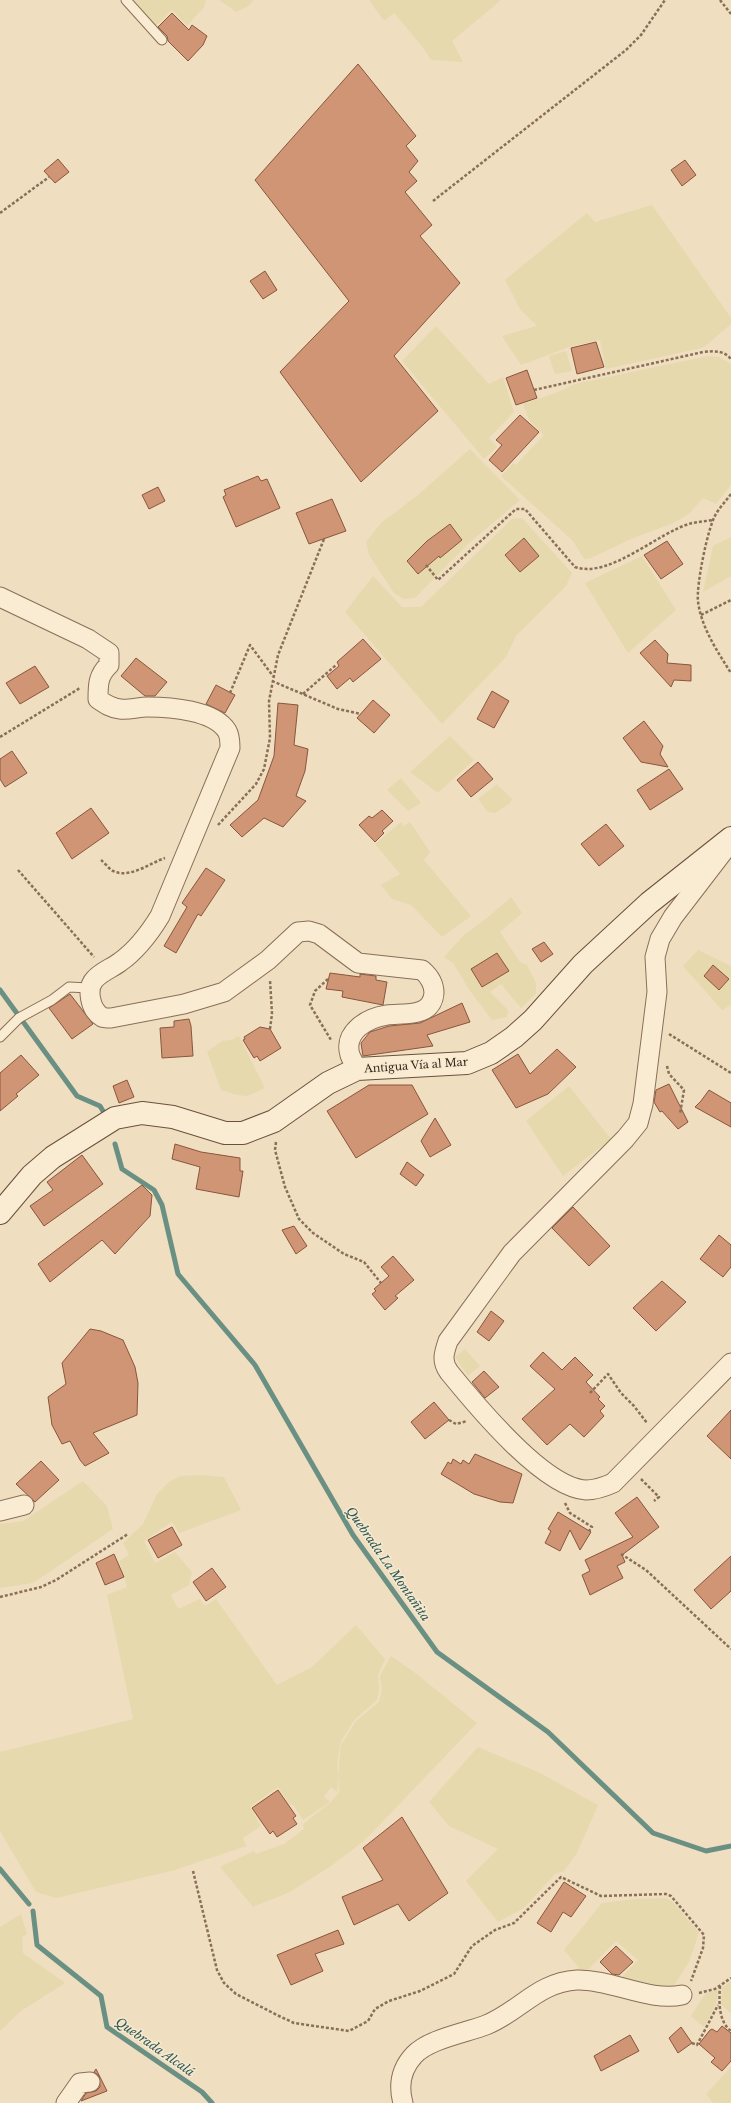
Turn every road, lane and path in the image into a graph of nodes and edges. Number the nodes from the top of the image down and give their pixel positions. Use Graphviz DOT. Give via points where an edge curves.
graph roads {
  1 [pos="126,0"];
  2 [pos="665,0"];
  3 [pos="720,0"];
  4 [pos="731,14"];
  5 [pos="162,40"];
  6 [pos="49,177"];
  7 [pos="433,201"];
  8 [pos="0,213"];
  9 [pos="731,359"];
  10 [pos="534,390"];
  11 [pos="731,494"];
  12 [pos="713,520"];
  13 [pos="324,539"];
  14 [pos="426,565"];
  15 [pos="0,597"];
  16 [pos="731,600"];
  17 [pos="701,615"];
  18 [pos="336,665"];
  19 [pos="731,673"];
  20 [pos="100,675"];
  21 [pos="272,676"];
  22 [pos="272,681"];
  23 [pos="230,693"];
  24 [pos="303,694"];
  25 [pos="361,714"];
  26 [pos="0,737"];
  27 [pos="216,828"];
  28 [pos="731,838"];
  29 [pos="731,842"];
  30 [pos="188,849"];
  31 [pos="101,860"];
  32 [pos="18,870"];
  33 [pos="268,960"];
  34 [pos="106,972"];
  35 [pos="328,979"];
  36 [pos="89,988"];
  37 [pos="270,1029"];
  38 [pos="663,1032"];
  39 [pos="0,1037"];
  40 [pos="354,1062"];
  41 [pos="666,1063"];
  42 [pos="731,1073"];
  43 [pos="680,1114"];
  44 [pos="278,1118"];
  45 [pos="0,1213"];
  46 [pos="381,1283"];
  47 [pos="731,1363"];
  48 [pos="590,1393"];
  49 [pos="656,1440"];
  50 [pos="630,1468"];
  51 [pos="654,1501"];
  52 [pos="565,1503"];
  53 [pos="24,1505"];
  54 [pos="0,1511"];
  55 [pos="589,1531"];
  56 [pos="128,1534"];
  57 [pos="621,1554"];
  58 [pos="0,1597"];
  59 [pos="731,1649"];
  60 [pos="193,1871"];
  61 [pos="731,1978"];
  62 [pos="720,1985"];
  63 [pos="682,1995"];
  64 [pos="718,2005"];
  65 [pos="731,2031"];
  66 [pos="692,2043"];
  67 [pos="90,2082"];
  68 [pos="66,2103"];
  69 [pos="403,2103"];
  1 -- 5 [label="lane"];
  2 -- 7 [label="path" via="641,35 626,50"];
  3 -- 4 [label="path"];
  6 -- 8 [label="path"];
  9 -- 10 [label="path" via="717,351 703,352"];
  11 -- 12 [label="path"];
  12 -- 14 [label="path" via="691,524 608,565 585,571 575,567 525,509 516,509 438,580"];
  12 -- 17 [label="path" via="697,599"];
  13 -- 21 [label="path"];
  15 -- 20 [label="street" via="88,639 109,653 109,664"];
  16 -- 17 [label="path"];
  17 -- 19 [label="path" via="715,649"];
  18 -- 24 [label="path"];
  20 -- 26 [label="path"];
  20 -- 30 [label="street" via="98,699 107,706 121,709 148,707 192,711 214,719 228,732 230,748"];
  21 -- 22 [label="path"];
  21 -- 23 [label="path" via="250,645"];
  22 -- 24 [label="path"];
  22 -- 27 [label="path" via="269,701 270,738 264,769 256,784"];
  24 -- 25 [label="path" via="338,709"];
  28 -- 40 [label="main road, Antigua Vía al Mar" via="649,903 583,964 533,1020 491,1053 467,1062"];
  29 -- 50 [label="street" via="673,917 660,939 655,957 657,992 643,1104 638,1123 512,1253 448,1341 443,1354 443,1364 460,1386 520,1451 544,1471 561,1481 586,1490 599,1489 613,1483"];
  30 -- 31 [label="path" via="134,872 114,871"];
  30 -- 34 [label="street" via="160,916 150,933 121,962"];
  32 -- 34 [label="path"];
  33 -- 36 [label="street" via="224,992 184,1004 111,1018 102,1017 97,1012 90,998"];
  33 -- 37 [label="path" via="272,1014"];
  33 -- 40 [label="street" via="298,932 309,931 319,934 358,963 422,970 429,976 434,991 430,1005 416,1014 386,1016 355,1029 351,1040"];
  34 -- 36 [label="street" via="94,979"];
  35 -- 40 [label="path" via="315,991 310,1005 337,1049"];
  36 -- 39 [label="lane" via="69,988 19,1018"];
  38 -- 42 [label="path"];
  40 -- 44 [label="main road, Antigua Vía al Mar"];
  41 -- 43 [label="path" via="668,1074 684,1090"];
  44 -- 45 [label="main road, Antigua Vía al Mar" via="243,1133 225,1133 173,1116 142,1113 114,1118 53,1157 32,1175"];
  44 -- 46 [label="path" via="275,1150 285,1187 299,1219 313,1233 344,1254 364,1262"];
  47 -- 49 [label="street"];
  48 -- 49 [label="path" via="608,1374 621,1393 640,1413"];
  49 -- 50 [label="street"];
  50 -- 51 [label="path" via="659,1497"];
  52 -- 55 [label="path" via="570,1513 592,1527"];
  53 -- 54 [label="street"];
  56 -- 58 [label="path" via="56,1580 41,1587"];
  57 -- 59 [label="path" via="646,1570"];
  60 -- 63 [label="path" via="217,1970 224,1983 243,1998 294,2023 349,2031 354,2029 368,2021 375,2009 454,1974 472,1946 495,1930 514,1923 561,1877 601,1896 666,1894 676,1901 704,1935 696,1970"];
  61 -- 62 [label="path"];
  62 -- 63 [label="path" via="708,1991"];
  62 -- 64 [label="path"];
  63 -- 69 [label="street" via="659,1995 591,1980 566,1981 551,1986 486,2025 421,2049 404,2070 400,2082"];
  64 -- 65 [label="path" via="725,2026"];
  64 -- 66 [label="path" via="697,2046"];
  67 -- 68 [label="street" via="80,2083"];
}
